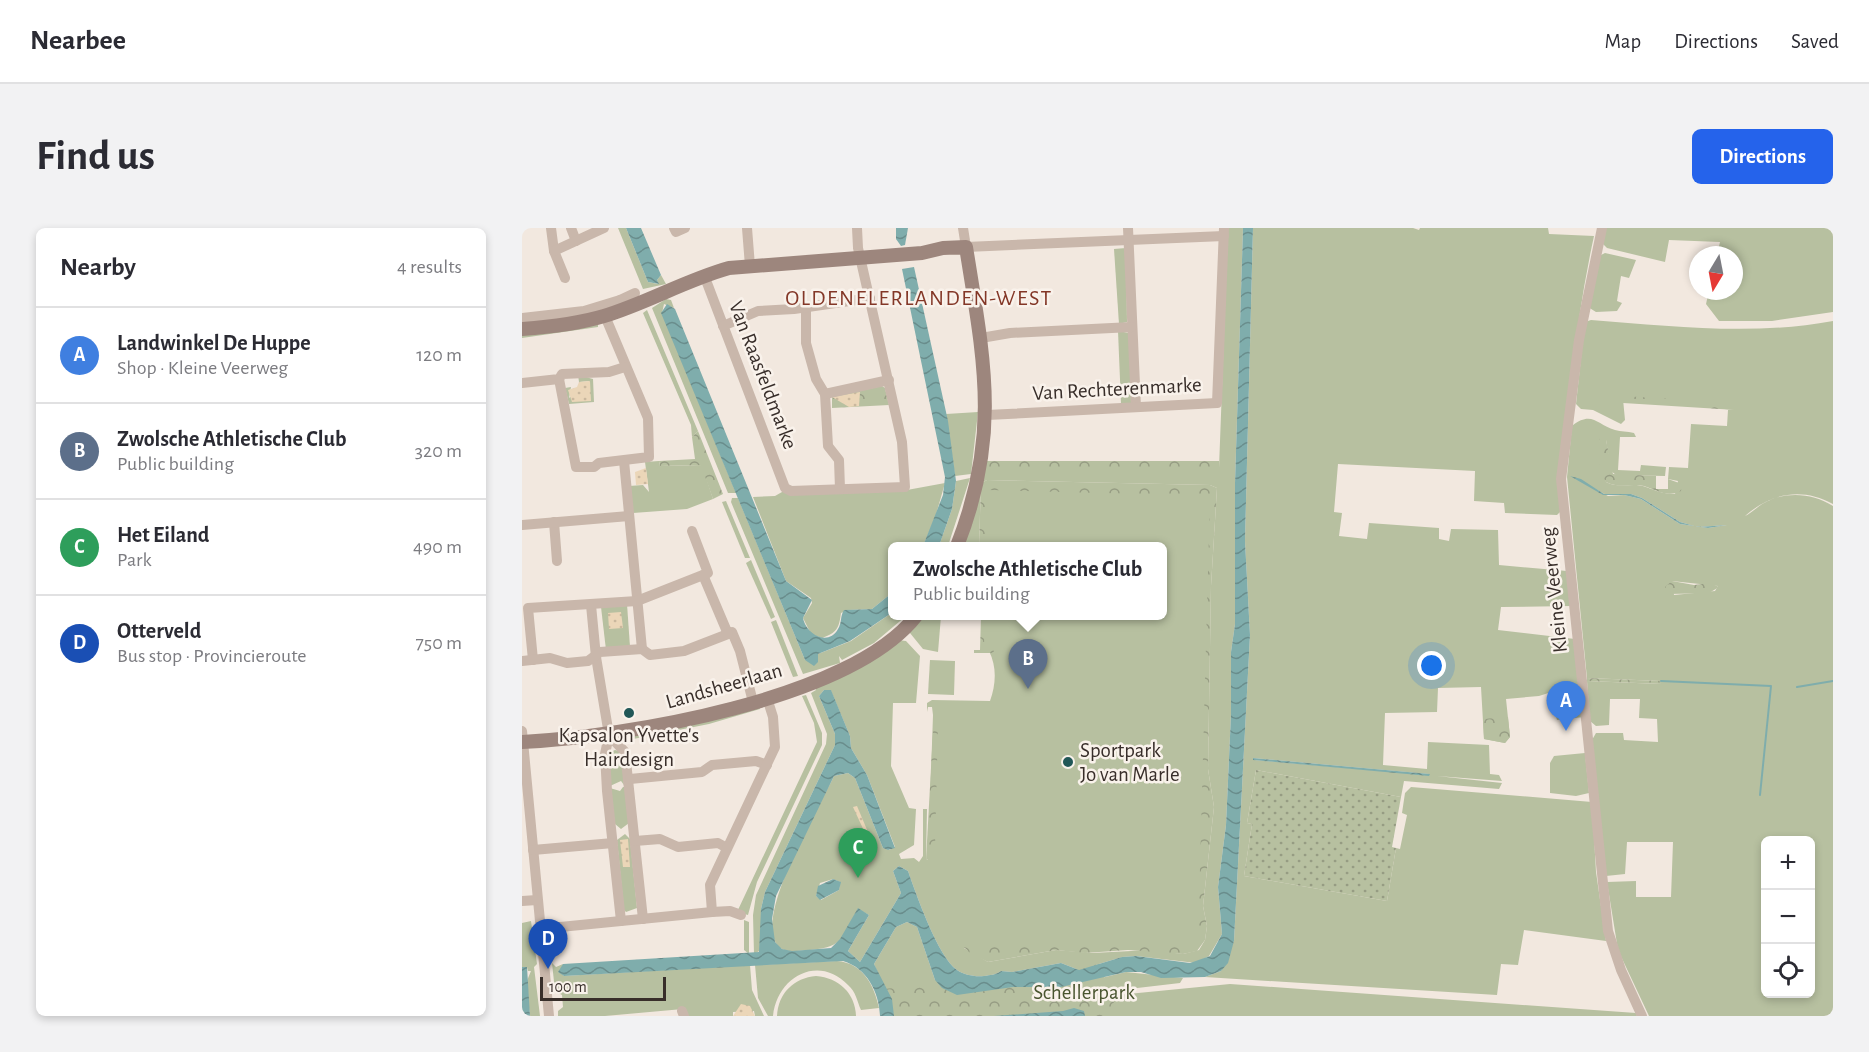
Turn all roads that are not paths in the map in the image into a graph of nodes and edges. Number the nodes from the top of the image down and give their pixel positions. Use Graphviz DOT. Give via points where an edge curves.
graph roads {
  1 [pos="551,228"];
  2 [pos="571,228"];
  3 [pos="604,228"];
  4 [pos="674,228"];
  5 [pos="685,228"];
  6 [pos="747,228"];
  7 [pos="857,228"];
  8 [pos="963,228"];
  9 [pos="1128,228"];
  10 [pos="1602,228"];
  11 [pos="1224,232"];
  12 [pos="576,240"];
  13 [pos="1129,240"];
  14 [pos="966,247"];
  15 [pos="554,251"];
  16 [pos="861,258"];
  17 [pos="750,266"];
  18 [pos="704,275"];
  19 [pos="565,278"];
  20 [pos="635,293"];
  21 [pos="870,298"];
  22 [pos="622,304"];
  23 [pos="806,306"];
  24 [pos="604,316"];
  25 [pos="522,318"];
  26 [pos="723,326"];
  27 [pos="1132,327"];
  28 [pos="522,329"];
  29 [pos="981,338"];
  30 [pos="625,367"];
  31 [pos="559,379"];
  32 [pos="889,380"];
  33 [pos="522,383"];
  34 [pos="825,394"];
  35 [pos="1136,408"];
  36 [pos="987,415"];
  37 [pos="624,461"];
  38 [pos="840,489"];
  39 [pos="629,516"];
  40 [pos="554,522"];
  41 [pos="522,525"];
  42 [pos="692,531"];
  43 [pos="958,542"];
  44 [pos="557,561"];
  45 [pos="703,575"];
  46 [pos="637,601"];
  47 [pos="591,605"];
  48 [pos="912,620"];
  49 [pos="728,634"];
  50 [pos="642,649"];
  51 [pos="596,657"];
  52 [pos="527,661"];
  53 [pos="767,698"];
  54 [pos="753,702"];
  55 [pos="609,735"];
  56 [pos="522,738"];
  57 [pos="626,752"];
  58 [pos="605,754"];
  59 [pos="767,765"];
  60 [pos="630,780"];
  61 [pos="634,836"];
  62 [pos="613,838"];
  63 [pos="727,848"];
  64 [pos="533,850"];
  65 [pos="537,900"];
  66 [pos="522,901"];
  67 [pos="712,912"];
  68 [pos="741,915"];
  69 [pos="643,919"];
  70 [pos="621,921"];
  71 [pos="540,929"];
  72 [pos="549,1016"];
  73 [pos="1642,1016"];
  1 -- 15 [label="street"];
  2 -- 12 [label="street"];
  3 -- 12 [label="street"];
  4 -- 5 [label="street" via="676,232"];
  6 -- 17 [label="street"];
  7 -- 16 [label="street"];
  8 -- 14 [label="street"];
  9 -- 13 [label="street"];
  10 -- 73 [label="street, Kleine Veerweg" via="1578,340 1562,479 1608,931"];
  11 -- 13 [label="street"];
  11 -- 35 [label="street, Van Rechterenmarke" via="1217,403"];
  12 -- 15 [label="street"];
  13 -- 14 [label="street"];
  13 -- 27 [label="street"];
  14 -- 16 [label="street"];
  14 -- 29 [label="street"];
  15 -- 19 [label="street"];
  16 -- 17 [label="street"];
  16 -- 21 [label="street"];
  17 -- 18 [label="street"];
  18 -- 22 [label="street"];
  18 -- 26 [label="street, Van Raasfeldmarke"];
  20 -- 22 [label="street"];
  21 -- 23 [label="street"];
  21 -- 32 [label="street"];
  22 -- 24 [label="street"];
  22 -- 25 [label="street"];
  23 -- 26 [label="street" via="758,311"];
  23 -- 34 [label="street" via="806,344 816,379"];
  24 -- 28 [label="street"];
  24 -- 30 [label="street"];
  26 -- 38 [label="street, Van Raasfeldmarke" via="785,488"];
  27 -- 29 [label="street"];
  27 -- 35 [label="street"];
  29 -- 36 [label="street"];
  30 -- 31 [label="street" via="609,372 562,374"];
  30 -- 37 [label="street" via="648,418 651,453 644,459"];
  31 -- 33 [label="street"];
  31 -- 37 [label="street" via="576,467"];
  32 -- 34 [label="street"];
  32 -- 38 [label="street" via="902,442 905,487"];
  34 -- 38 [label="street" via="828,446 839,460"];
  35 -- 36 [label="street, Van Rechterenmarke"];
  36 -- 43 [label="street" via="977,484"];
  37 -- 39 [label="street"];
  39 -- 40 [label="street"];
  39 -- 46 [label="street"];
  40 -- 41 [label="street"];
  40 -- 44 [label="street"];
  42 -- 45 [label="street" via="708,573"];
  45 -- 46 [label="street"];
  45 -- 49 [label="street"];
  46 -- 47 [label="street"];
  46 -- 50 [label="street"];
  47 -- 51 [label="street"];
  47 -- 52 [label="street" via="528,608"];
  48 -- 53 [label="street, Landsheerlaan" via="865,658"];
  49 -- 50 [label="street" via="684,651 650,655"];
  49 -- 54 [label="street" via="732,632 740,651"];
  50 -- 51 [label="street" via="600,652"];
  51 -- 52 [label="street" via="567,663 550,658"];
  51 -- 55 [label="street"];
  53 -- 54 [label="street, Landsheerlaan"];
  53 -- 59 [label="street" via="775,747"];
  54 -- 55 [label="street, Landsheerlaan"];
  55 -- 56 [label="street, Landsheerlaan"];
  55 -- 57 [label="street"];
  55 -- 58 [label="street"];
  56 -- 64 [label="street"];
  57 -- 58 [label="street" via="616,747"];
  57 -- 60 [label="street"];
  58 -- 62 [label="street"];
  59 -- 60 [label="street" via="756,761 712,765 702,772"];
  59 -- 63 [label="street"];
  60 -- 61 [label="street"];
  61 -- 62 [label="street"];
  61 -- 63 [label="street" via="660,839 678,847 718,843"];
  61 -- 69 [label="street"];
  62 -- 64 [label="street"];
  62 -- 70 [label="street"];
  63 -- 67 [label="street" via="710,885"];
  64 -- 65 [label="street"];
  65 -- 66 [label="street"];
  65 -- 71 [label="street"];
  67 -- 68 [label="street"];
  67 -- 69 [label="street"];
  69 -- 70 [label="street"];
  70 -- 71 [label="street"];
  71 -- 72 [label="street"];
}
